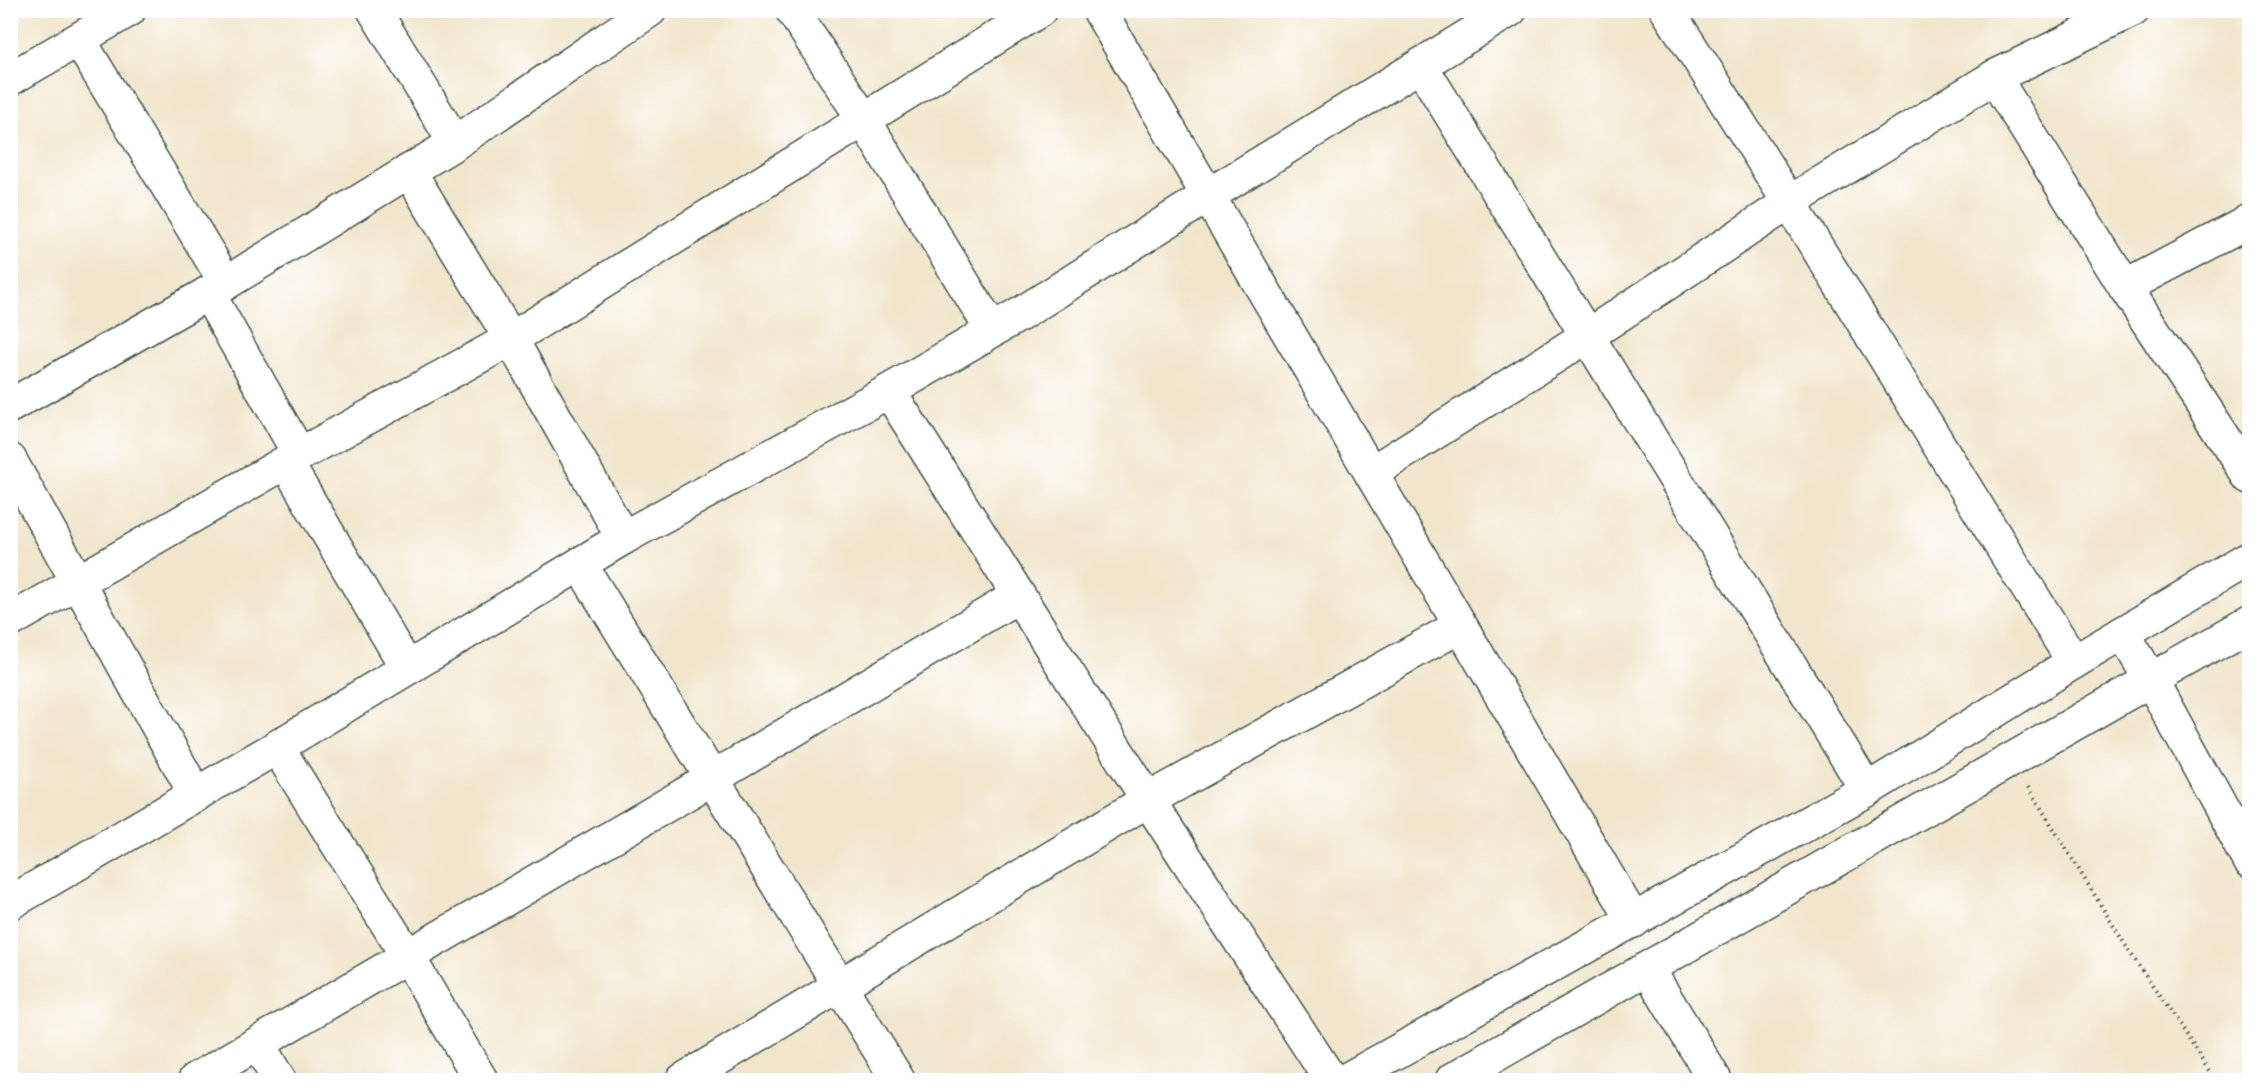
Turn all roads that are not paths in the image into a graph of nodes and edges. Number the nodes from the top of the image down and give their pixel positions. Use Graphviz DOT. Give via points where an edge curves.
graph roads {
  1 [pos="129,10"];
  2 [pos="374,10"];
  3 [pos="650,10"];
  4 [pos="792,10"];
  5 [pos="1040,10"];
  6 [pos="1099,10"];
  7 [pos="1510,10"];
  8 [pos="1667,10"];
  9 [pos="2133,10"];
  10 [pos="79,40"];
  11 [pos="1420,66"];
  12 [pos="1994,77"];
  13 [pos="10,80"];
  14 [pos="864,120"];
  15 [pos="455,143"];
  16 [pos="409,171"];
  17 [pos="1209,195"];
  18 [pos="1790,202"];
  19 [pos="2250,221"];
  20 [pos="2125,287"];
  21 [pos="217,288"];
  22 [pos="992,330"];
  23 [pos="1587,336"];
  24 [pos="511,339"];
  25 [pos="889,391"];
  26 [pos="11,405"];
  27 [pos="292,458"];
  28 [pos="10,460"];
  29 [pos="1371,473"];
  30 [pos="2250,477"];
  31 [pos="622,538"];
  32 [pos="2250,558"];
  33 [pos="580,564"];
  34 [pos="78,581"];
  35 [pos="1018,596"];
  36 [pos="10,621"];
  37 [pos="2250,622"];
  38 [pos="1460,626"];
  39 [pos="2123,633"];
  40 [pos="2074,663"];
  41 [pos="407,668"];
  42 [pos="2151,680"];
  43 [pos="277,747"];
  44 [pos="713,778"];
  45 [pos="1867,790"];
  46 [pos="196,795"];
  47 [pos="1148,800"];
  48 [pos="2250,861"];
  49 [pos="10,903"];
  50 [pos="1634,921"];
  51 [pos="408,957"];
  52 [pos="1648,969"];
  53 [pos="841,987"];
  54 [pos="258,1044"];
  55 [pos="195,1080"];
  56 [pos="279,1080"];
  57 [pos="481,1080"];
  58 [pos="684,1080"];
  59 [pos="898,1080"];
  60 [pos="1331,1080"];
  61 [pos="1346,1080"];
  62 [pos="1452,1080"];
  63 [pos="1715,1080"];
  1 -- 10 [label="street"];
  2 -- 15 [label="street"];
  3 -- 15 [label="street"];
  4 -- 14 [label="street"];
  5 -- 14 [label="street"];
  6 -- 17 [label="street"];
  7 -- 11 [label="street"];
  8 -- 18 [label="street"];
  9 -- 12 [label="street"];
  10 -- 13 [label="street"];
  10 -- 21 [label="street"];
  11 -- 17 [label="street"];
  11 -- 23 [label="street"];
  12 -- 18 [label="street"];
  12 -- 20 [label="street"];
  14 -- 22 [label="street"];
  14 -- 24 [label="street"];
  15 -- 16 [label="street"];
  16 -- 21 [label="street"];
  16 -- 24 [label="street"];
  17 -- 22 [label="street"];
  17 -- 29 [label="street"];
  18 -- 23 [label="street"];
  18 -- 40 [label="street"];
  19 -- 20 [label="street"];
  20 -- 30 [label="street"];
  21 -- 26 [label="street"];
  21 -- 27 [label="street"];
  22 -- 25 [label="street"];
  23 -- 29 [label="street"];
  23 -- 45 [label="street"];
  24 -- 27 [label="street"];
  24 -- 31 [label="street"];
  25 -- 31 [label="street"];
  25 -- 35 [label="street"];
  27 -- 34 [label="street"];
  27 -- 41 [label="street"];
  28 -- 34 [label="street"];
  29 -- 38 [label="street"];
  31 -- 33 [label="street"];
  32 -- 39 [label="street"];
  33 -- 41 [label="street"];
  33 -- 44 [label="street"];
  34 -- 36 [label="street"];
  34 -- 46 [label="street"];
  35 -- 44 [label="street"];
  35 -- 47 [label="street"];
  37 -- 42 [label="street"];
  38 -- 47 [label="street"];
  38 -- 50 [label="street"];
  39 -- 40 [label="street"];
  39 -- 42 [label="street"];
  40 -- 45 [label="street"];
  41 -- 43 [label="street"];
  42 -- 48 [label="street"];
  42 -- 52 [label="street"];
  43 -- 46 [label="street"];
  43 -- 51 [label="street"];
  44 -- 51 [label="street"];
  44 -- 53 [label="street"];
  45 -- 50 [label="street"];
  46 -- 49 [label="street"];
  47 -- 53 [label="street"];
  47 -- 60 [label="street"];
  50 -- 61 [label="street"];
  51 -- 54 [label="street"];
  51 -- 57 [label="street"];
  52 -- 62 [label="street"];
  52 -- 63 [label="street"];
  53 -- 58 [label="street"];
  53 -- 59 [label="street"];
  54 -- 55 [label="street"];
  54 -- 56 [label="street"];
}
